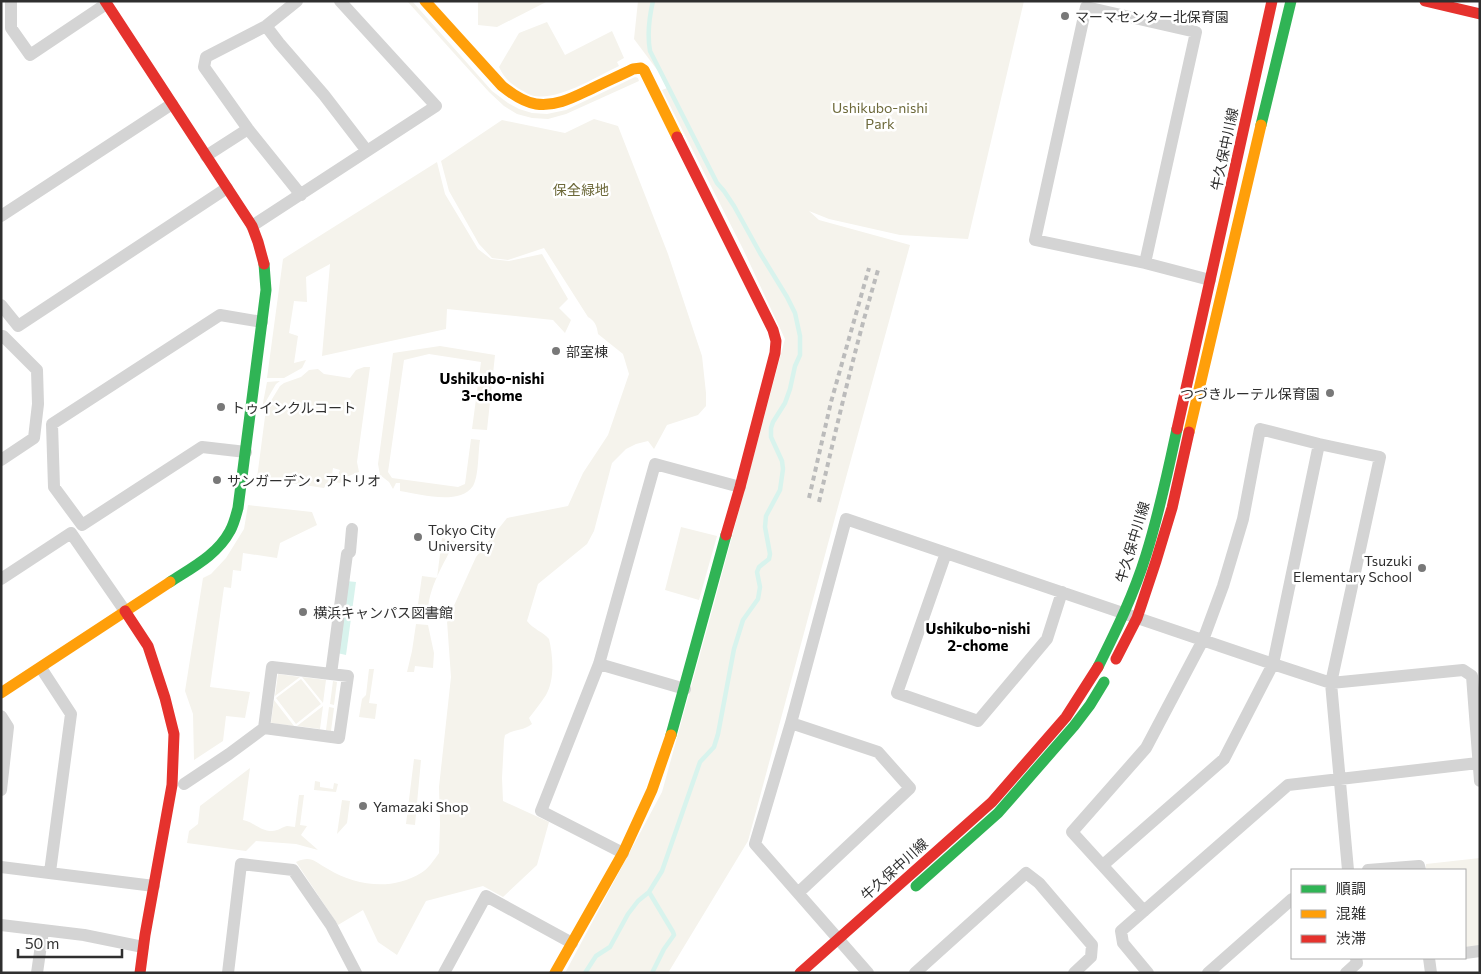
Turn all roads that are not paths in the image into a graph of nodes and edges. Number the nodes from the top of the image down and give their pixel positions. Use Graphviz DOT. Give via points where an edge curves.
graph roads {
  1 [pos="11,1"];
  2 [pos="297,1"];
  3 [pos="340,1"];
  4 [pos="425,1"];
  5 [pos="1272,1"];
  6 [pos="1291,1"];
  7 [pos="1425,1"];
  8 [pos="105,2"];
  9 [pos="1480,14"];
  10 [pos="266,26"];
  11 [pos="172,104"];
  12 [pos="248,129"];
  13 [pos="367,151"];
  14 [pos="206,156"];
  15 [pos="227,188"];
  16 [pos="301,195"];
  17 [pos="1,216"];
  18 [pos="252,226"];
  19 [pos="1145,263"];
  20 [pos="1210,280"];
  21 [pos="1,305"];
  22 [pos="262,322"];
  23 [pos="1,338"];
  24 [pos="1319,444"];
  25 [pos="246,452"];
  26 [pos="1,460"];
  27 [pos="740,487"];
  28 [pos="352,529"];
  29 [pos="946,553"];
  30 [pos="1,579"];
  31 [pos="1062,592"];
  32 [pos="125,611"];
  33 [pos="1131,616"];
  34 [pos="1203,640"];
  35 [pos="599,664"];
  36 [pos="1273,664"];
  37 [pos="41,668"];
  38 [pos="331,674"];
  39 [pos="1331,683"];
  40 [pos="685,689"];
  41 [pos="1,694"];
  42 [pos="1,716"];
  43 [pos="791,723"];
  44 [pos="264,728"];
  45 [pos="1478,763"];
  46 [pos="1340,779"];
  47 [pos="1480,781"];
  48 [pos="184,784"];
  49 [pos="1,790"];
  50 [pos="623,853"];
  51 [pos="1103,865"];
  52 [pos="1,867"];
  53 [pos="1348,869"];
  54 [pos="1381,869"];
  55 [pos="1420,869"];
  56 [pos="50,872"];
  57 [pos="154,886"];
  58 [pos="798,893"];
  59 [pos="906,895"];
  60 [pos="1291,900"];
  61 [pos="1144,912"];
  62 [pos="1,926"];
  63 [pos="43,931"];
  64 [pos="572,943"];
  65 [pos="847,943"];
  66 [pos="143,947"];
  67 [pos="1480,951"];
  68 [pos="1466,953"];
  69 [pos="836,958"];
  70 [pos="1356,959"];
  71 [pos="1429,959"];
  72 [pos="37,973"];
  73 [pos="140,973"];
  74 [pos="228,973"];
  75 [pos="356,973"];
  76 [pos="444,973"];
  77 [pos="555,973"];
  78 [pos="800,973"];
  79 [pos="868,973"];
  80 [pos="915,973"];
  81 [pos="1074,973"];
  82 [pos="1148,973"];
  83 [pos="1208,973"];
  84 [pos="1346,973"];
  85 [pos="1431,973"];
  1 -- 8 [label="street" via="11,28 30,55"];
  2 -- 10 [label="street"];
  3 -- 13 [label="street" via="436,106"];
  4 -- 27 [label="street" via="502,86 525,101 543,105 561,103 633,69 641,68 646,73 776,336 775,352"];
  5 -- 20 [label="street, 牛久保中川線"];
  6 -- 33 [label="street, 牛久保中川線" via="1172,508 1156,562"];
  7 -- 9 [label="street"];
  8 -- 11 [label="street"];
  10 -- 12 [label="street" via="206,57 204,67"];
  10 -- 13 [label="street"];
  11 -- 14 [label="street"];
  11 -- 17 [label="street"];
  12 -- 14 [label="street"];
  12 -- 16 [label="street"];
  13 -- 16 [label="street"];
  14 -- 15 [label="street"];
  15 -- 18 [label="street"];
  15 -- 21 [label="street" via="18,326"];
  16 -- 18 [label="street"];
  18 -- 22 [label="street" via="264,257 266,274"];
  19 -- 19 [label="street" via="1035,240 1086,6 1196,32"];
  19 -- 20 [label="street"];
  20 -- 33 [label="street, 牛久保中川線" via="1161,500"];
  22 -- 25 [label="street"];
  22 -- 25 [label="street" via="220,315 52,424 54,487 82,525 202,447"];
  23 -- 26 [label="street" via="3,336 37,370 38,404 34,438"];
  24 -- 34 [label="street" via="1260,429 1243,519"];
  24 -- 36 [label="street"];
  24 -- 39 [label="street" via="1380,457"];
  25 -- 32 [label="street" via="238,508 221,545 201,563"];
  27 -- 35 [label="street" via="655,464"];
  27 -- 40 [label="street"];
  28 -- 38 [label="street"];
  29 -- 31 [label="street"];
  29 -- 31 [label="street" via="897,693 978,722 1047,640"];
  29 -- 43 [label="street" via="846,519"];
  30 -- 32 [label="street" via="71,533"];
  31 -- 33 [label="street"];
  32 -- 37 [label="street"];
  32 -- 57 [label="street" via="148,646 174,734 172,785"];
  33 -- 34 [label="street"];
  33 -- 59 [label="street, 牛久保中川線" via="1110,669 1074,726 998,813"];
  33 -- 65 [label="street, 牛久保中川線" via="1066,716 992,802"];
  34 -- 36 [label="street"];
  34 -- 51 [label="street" via="1146,748 1072,832"];
  35 -- 40 [label="street"];
  35 -- 50 [label="street" via="542,811"];
  36 -- 39 [label="street"];
  36 -- 51 [label="street" via="1224,759"];
  37 -- 41 [label="street"];
  37 -- 56 [label="street" via="71,714"];
  38 -- 44 [label="street" via="272,667"];
  38 -- 44 [label="street" via="348,676 339,738"];
  39 -- 45 [label="street" via="1463,670 1472,676"];
  39 -- 46 [label="street"];
  40 -- 50 [label="street" via="652,790"];
  42 -- 49 [label="street" via="8,727"];
  43 -- 58 [label="street" via="754,844"];
  43 -- 58 [label="street" via="878,752 910,788"];
  44 -- 48 [label="street"];
  45 -- 46 [label="street"];
  45 -- 47 [label="street"];
  46 -- 53 [label="street"];
  46 -- 61 [label="street" via="1288,785"];
  50 -- 64 [label="street"];
  51 -- 61 [label="street"];
  52 -- 56 [label="street"];
  54 -- 55 [label="street" via="1420,866"];
  56 -- 57 [label="street"];
  57 -- 66 [label="street"];
  58 -- 65 [label="street"];
  60 -- 83 [label="street"];
  61 -- 82 [label="street" via="1121,931 1123,944"];
  62 -- 63 [label="street"];
  63 -- 66 [label="street" via="84,935"];
  63 -- 72 [label="street"];
  64 -- 76 [label="street" via="486,896"];
  64 -- 77 [label="street"];
  65 -- 69 [label="street, 牛久保中川線"];
  65 -- 78 [label="street, 牛久保中川線"];
  65 -- 79 [label="street"];
  66 -- 73 [label="street"];
  67 -- 68 [label="street"];
  70 -- 84 [label="street" via="1357,963"];
  71 -- 85 [label="street"];
  74 -- 75 [label="street" via="241,864 293,870 332,925"];
  80 -- 81 [label="street" via="1026,873 1040,883 1092,945 1091,957"];
}
